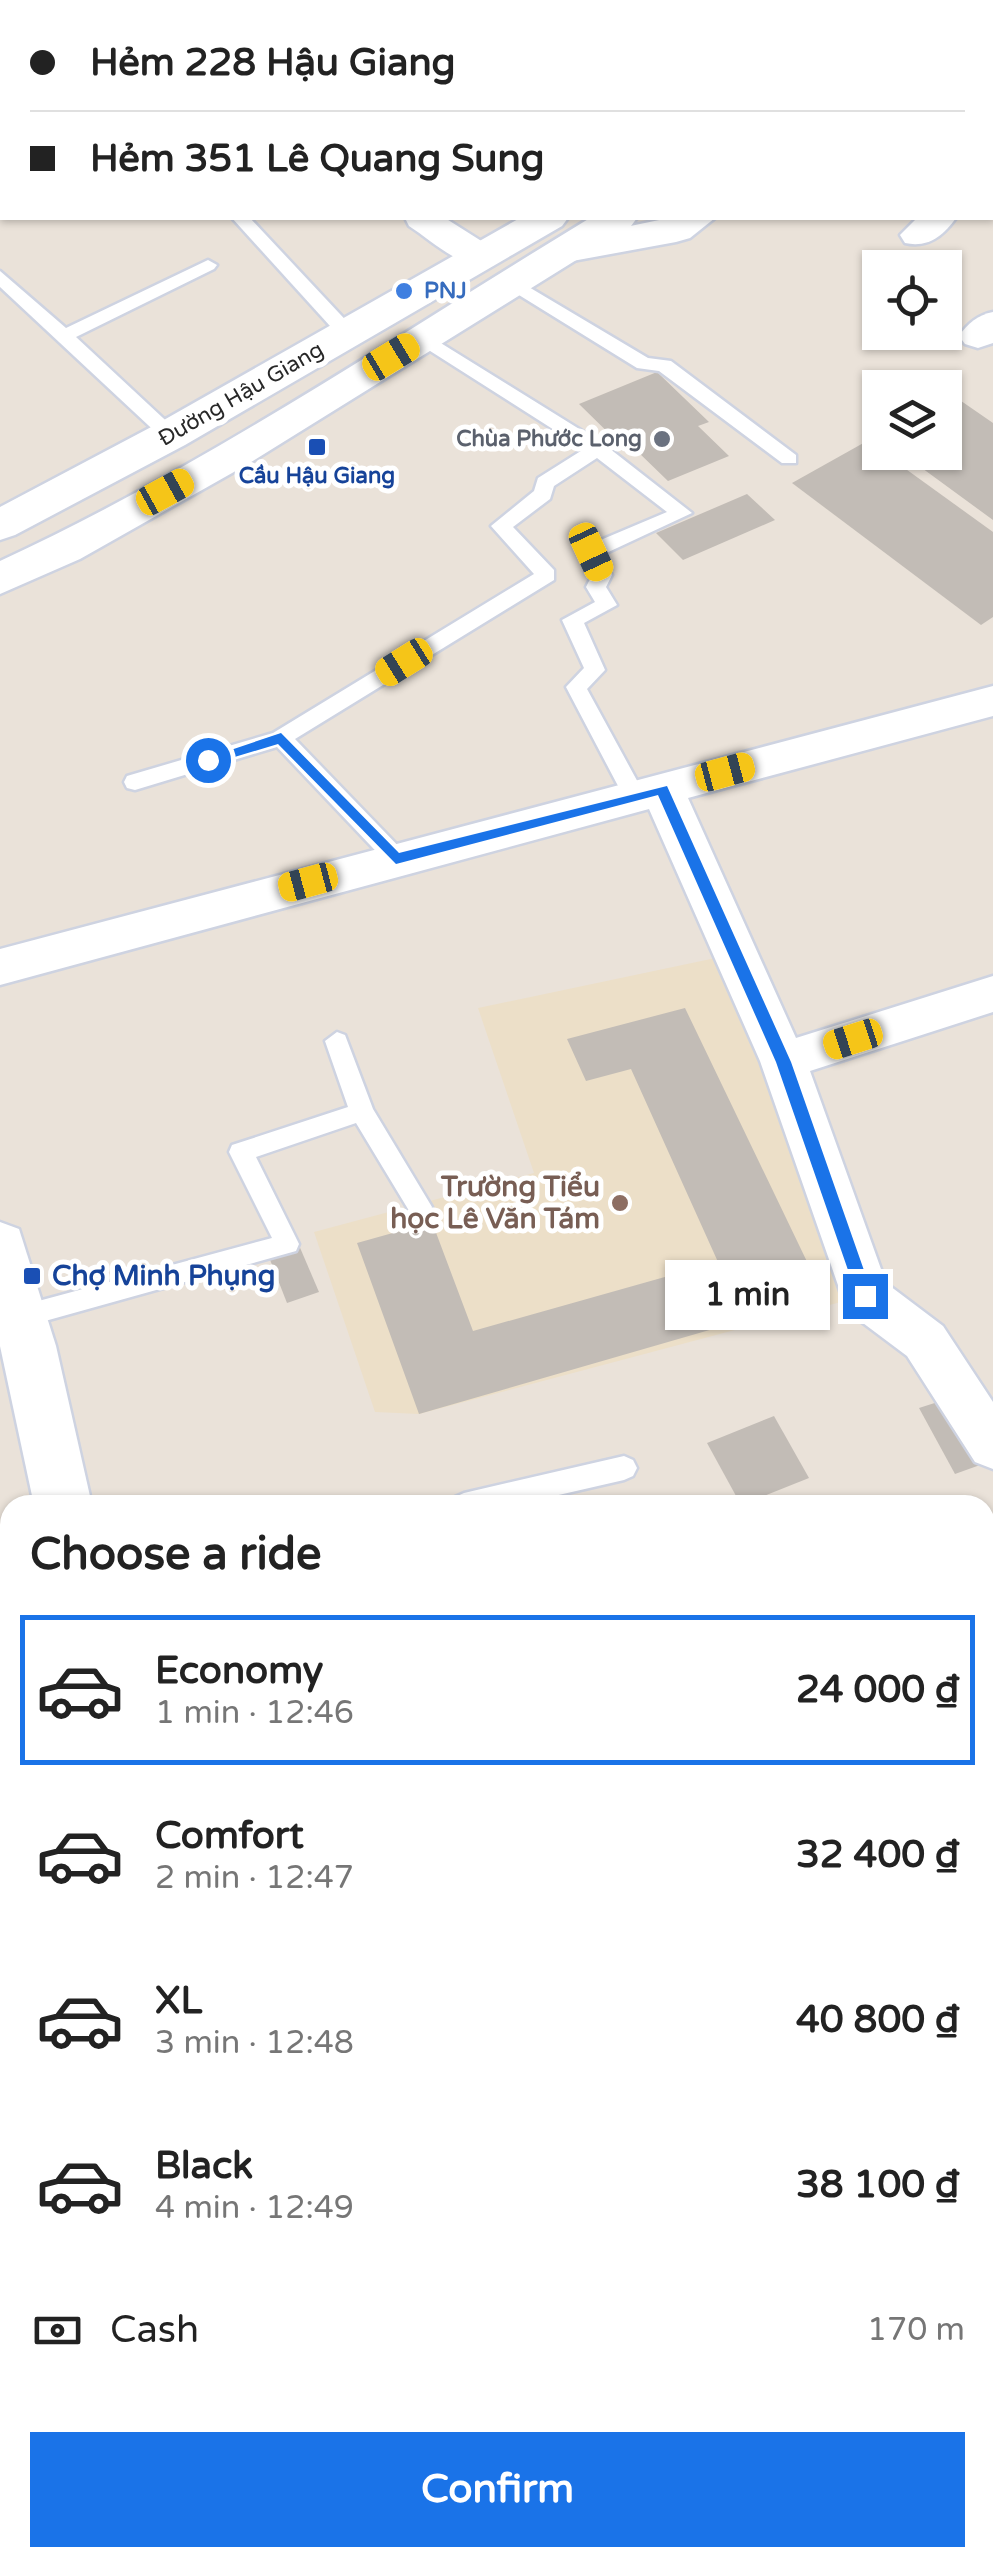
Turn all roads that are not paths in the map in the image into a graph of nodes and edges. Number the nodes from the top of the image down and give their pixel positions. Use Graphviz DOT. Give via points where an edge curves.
graph roads {
  1 [pos="243,220"];
  2 [pos="425,220"];
  3 [pos="603,220"];
  4 [pos="692,220"];
  5 [pos="545,228"];
  6 [pos="208,265"];
  7 [pos="497,270"];
  8 [pos="0,277"];
  9 [pos="347,333"];
  10 [pos="62,337"];
  11 [pos="422,338"];
  12 [pos="170,435"];
  13 [pos="598,448"];
  14 [pos="789,459"];
  15 [pos="0,524"];
  16 [pos="0,578"];
  17 [pos="993,702"];
  18 [pos="281,738"];
  19 [pos="134,782"];
  20 [pos="648,793"];
  21 [pos="396,859"];
  22 [pos="0,967"];
  23 [pos="993,994"];
  24 [pos="337,1041"];
  25 [pos="784,1062"];
  26 [pos="362,1112"];
  27 [pos="420,1207"];
  28 [pos="0,1244"];
  29 [pos="20,1317"];
  30 [pos="993,1446"];
  31 [pos="624,1468"];
  32 [pos="61,1495"];
  33 [pos="507,1495"];
  1 -- 9 [label="lane"];
  2 -- 7 [label="street"];
  3 -- 5 [label="main road, Đường Hậu Giang"];
  4 -- 5 [label="main road, Đường Hậu Giang" via="676,230"];
  5 -- 7 [label="main road, Đường Hậu Giang"];
  6 -- 10 [label="lane"];
  7 -- 9 [label="main road, Đường Hậu Giang"];
  7 -- 11 [label="main road, Đường Hậu Giang"];
  7 -- 14 [label="lane" via="644,364 664,365"];
  8 -- 10 [label="lane"];
  9 -- 12 [label="main road, Đường Hậu Giang"];
  10 -- 12 [label="lane"];
  11 -- 13 [label="lane"];
  11 -- 16 [label="main road, Đường Hậu Giang" via="233,454"];
  12 -- 15 [label="main road, Đường Hậu Giang"];
  13 -- 18 [label="lane" via="544,484 543,494 502,526 547,575"];
  13 -- 20 [label="lane" via="682,513 591,552 602,575 596,587 607,605 572,620 595,670 576,688"];
  17 -- 20 [label="street"];
  18 -- 19 [label="lane"];
  18 -- 21 [label="lane"];
  20 -- 21 [label="street"];
  20 -- 25 [label="street"];
  21 -- 22 [label="street"];
  23 -- 25 [label="street"];
  24 -- 26 [label="lane"];
  25 -- 30 [label="street" via="865,1296 926,1342"];
  26 -- 27 [label="lane"];
  26 -- 29 [label="lane" via="241,1152 287,1244"];
  28 -- 29 [label="main road"];
  29 -- 32 [label="main road"];
  31 -- 33 [label="lane"];
}
